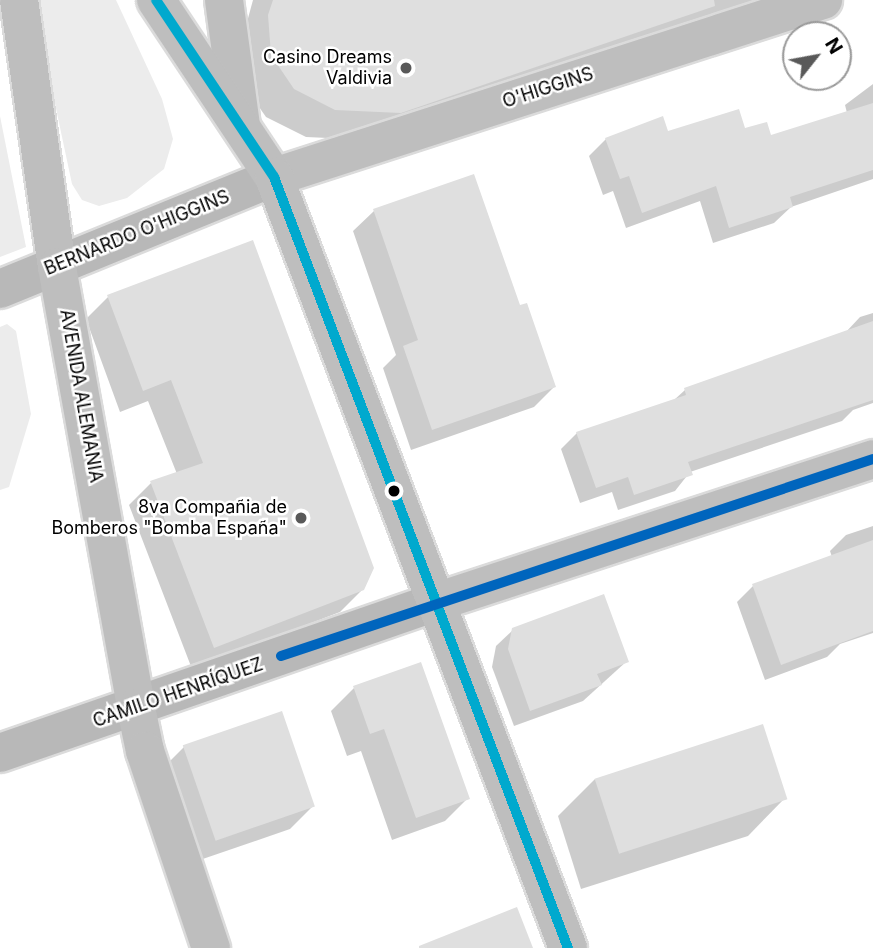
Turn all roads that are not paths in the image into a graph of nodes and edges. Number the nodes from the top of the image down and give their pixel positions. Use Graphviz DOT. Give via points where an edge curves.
graph roads {
  1 [pos="19,0"];
  2 [pos="156,0"];
  3 [pos="224,0"];
  4 [pos="823,0"];
  5 [pos="241,125"];
  6 [pos="274,177"];
  7 [pos="57,267"];
  8 [pos="0,289"];
  9 [pos="873,459"];
  10 [pos="433,603"];
  11 [pos="136,708"];
  12 [pos="0,753"];
  13 [pos="211,948"];
  14 [pos="568,948"];
  1 -- 7 [label="main road, AVENIDA ALEMANIA"];
  2 -- 5 [label="main road"];
  3 -- 5 [label="main road"];
  4 -- 6 [label="main road, O'HIGGINS"];
  5 -- 6 [label="main road"];
  6 -- 7 [label="street, BERNARDO O'HIGGINS"];
  6 -- 10 [label="main road"];
  7 -- 8 [label="street, BERNARDO O'HIGGINS"];
  7 -- 11 [label="main road, AVENIDA ALEMANIA"];
  9 -- 10 [label="main road, CAMILO HENRÍQUEZ"];
  10 -- 11 [label="street, CAMILO HENRÍQUEZ"];
  10 -- 14 [label="main road"];
  11 -- 12 [label="street, CAMILO HENRÍQUEZ"];
  11 -- 13 [label="main road, AVENIDA ALEMANIA" via="145,751"];
}
